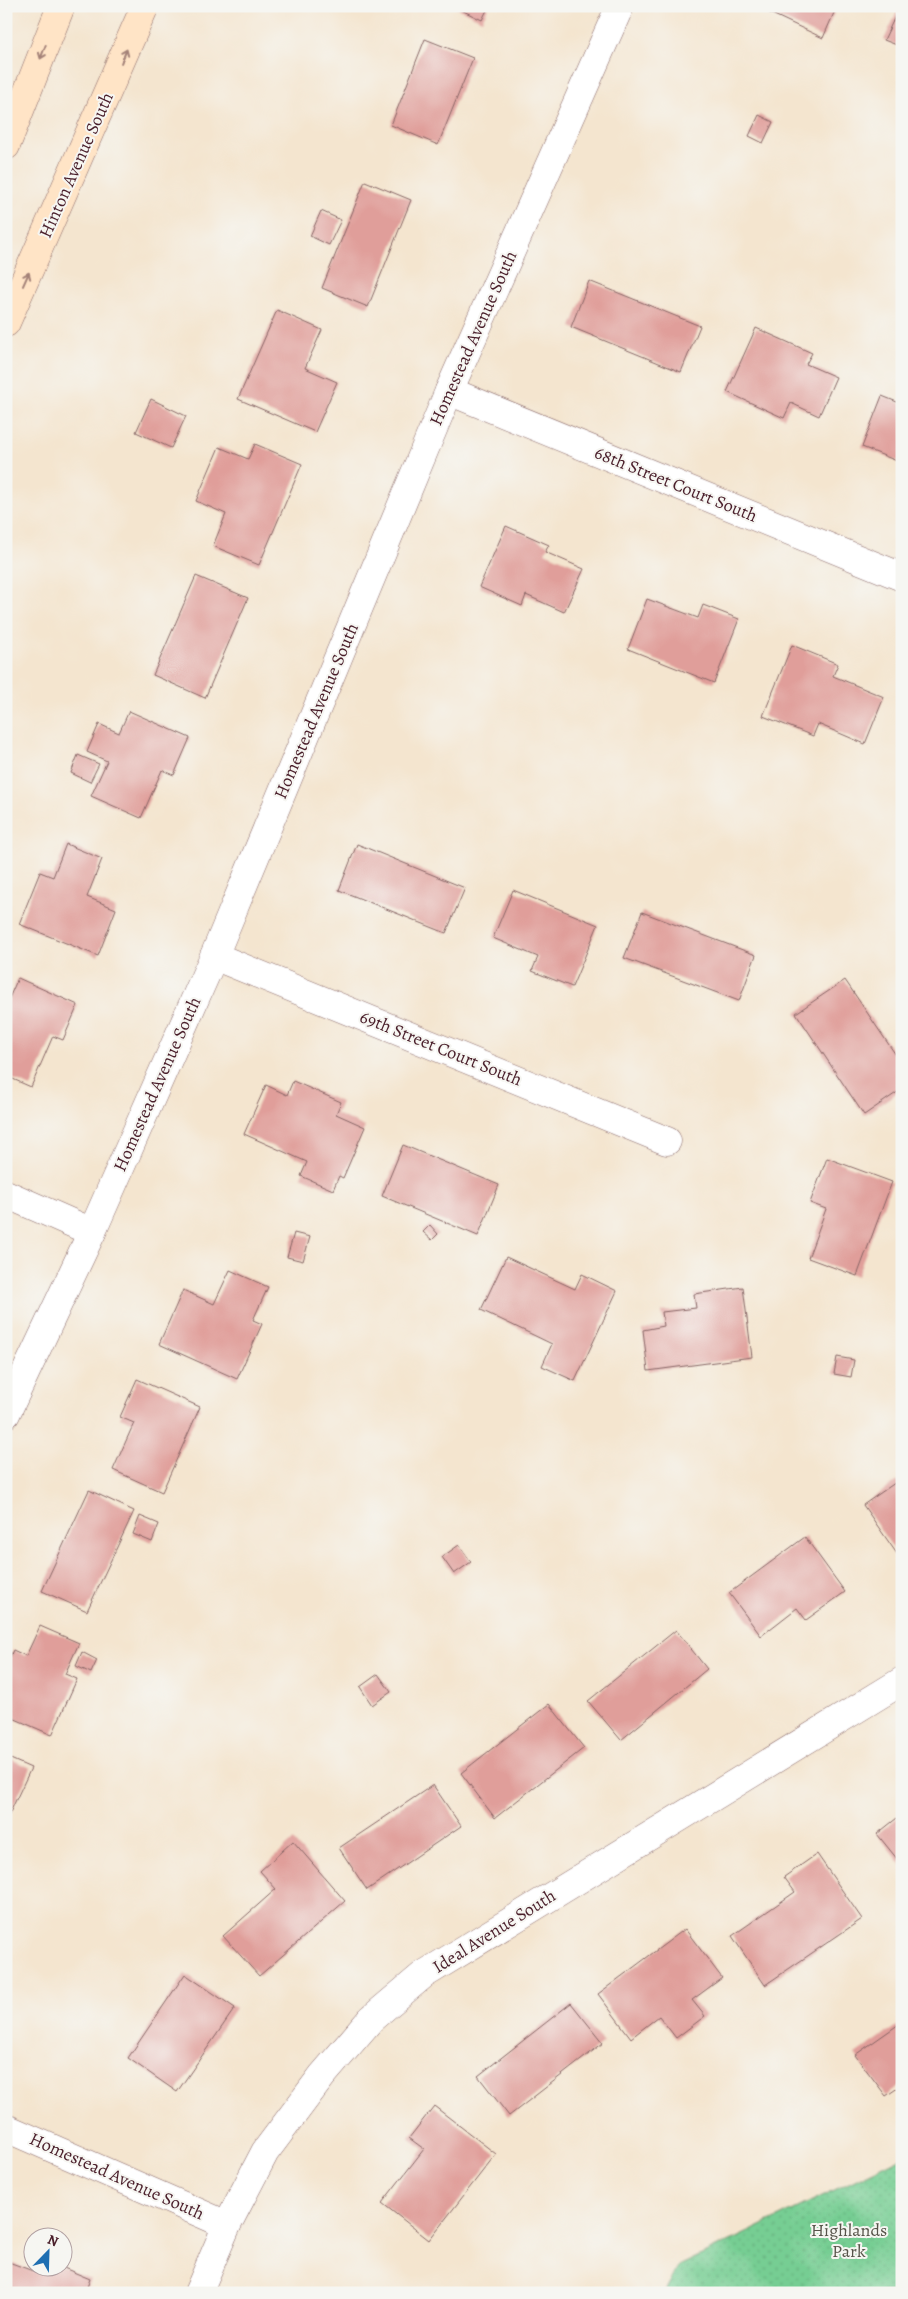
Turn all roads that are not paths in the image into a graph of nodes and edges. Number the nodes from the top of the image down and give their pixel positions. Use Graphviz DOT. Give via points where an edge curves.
graph roads {
  1 [pos="61,6"];
  2 [pos="145,6"];
  3 [pos="620,6"];
  4 [pos="6,146"];
  5 [pos="6,323"];
  6 [pos="449,391"];
  7 [pos="902,577"];
  8 [pos="214,956"];
  9 [pos="667,1141"];
  10 [pos="6,1194"];
  11 [pos="92,1232"];
  12 [pos="6,1414"];
  13 [pos="902,1681"];
  14 [pos="6,2128"];
  15 [pos="227,2225"];
  16 [pos="198,2293"];
  1 -- 4 [label="main road, one-way"];
  5 -- 2 [label="main road, Hinton Avenue South, one-way"];
  3 -- 6 [label="street, Homestead Avenue South"];
  6 -- 7 [label="street, 68th Street Court South"];
  6 -- 8 [label="street, Homestead Avenue South"];
  8 -- 9 [label="street, 69th Street Court South"];
  8 -- 11 [label="street, Homestead Avenue South"];
  10 -- 11 [label="street"];
  11 -- 12 [label="street, Homestead Avenue South"];
  13 -- 15 [label="street, Ideal Avenue South" via="423,1975 371,2020 322,2076 265,2152"];
  14 -- 15 [label="street, Homestead Avenue South"];
  15 -- 16 [label="street, Ideal Avenue South"];
}
